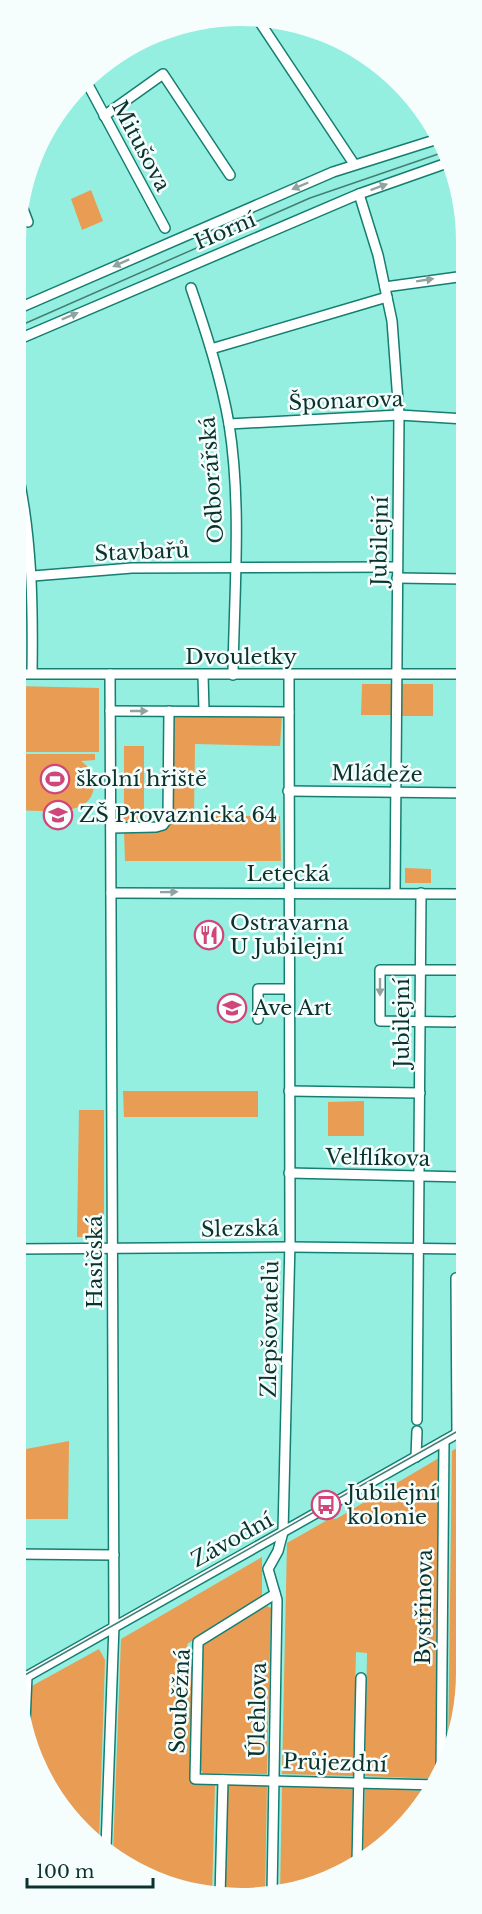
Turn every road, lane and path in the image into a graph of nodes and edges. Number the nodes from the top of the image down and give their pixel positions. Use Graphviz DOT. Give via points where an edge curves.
graph roads {
  1 [pos="263,27"];
  2 [pos="90,88"];
  3 [pos="104,116"];
  4 [pos="432,141"];
  5 [pos="354,164"];
  6 [pos="442,165"];
  7 [pos="230,175"];
  8 [pos="359,194"];
  9 [pos="27,218"];
  10 [pos="28,222"];
  11 [pos="165,228"];
  12 [pos="456,278"];
  13 [pos="191,288"];
  14 [pos="386,292"];
  15 [pos="26,305"];
  16 [pos="26,336"];
  17 [pos="212,349"];
  18 [pos="399,415"];
  19 [pos="456,418"];
  20 [pos="229,424"];
  21 [pos="26,525"];
  22 [pos="28,538"];
  23 [pos="234,567"];
  24 [pos="398,567"];
  25 [pos="33,576"];
  26 [pos="397,578"];
  27 [pos="456,579"];
  28 [pos="26,673"];
  29 [pos="32,673"];
  30 [pos="110,674"];
  31 [pos="396,674"];
  32 [pos="456,674"];
  33 [pos="204,675"];
  34 [pos="233,675"];
  35 [pos="289,675"];
  36 [pos="110,711"];
  37 [pos="169,711"];
  38 [pos="204,711"];
  39 [pos="289,711"];
  40 [pos="288,791"];
  41 [pos="395,793"];
  42 [pos="456,793"];
  43 [pos="111,828"];
  44 [pos="288,891"];
  45 [pos="111,893"];
  46 [pos="395,893"];
  47 [pos="421,893"];
  48 [pos="456,894"];
  49 [pos="421,969"];
  50 [pos="456,969"];
  51 [pos="288,989"];
  52 [pos="258,1018"];
  53 [pos="456,1021"];
  54 [pos="420,1022"];
  55 [pos="289,1091"];
  56 [pos="420,1093"];
  57 [pos="419,1153"];
  58 [pos="289,1173"];
  59 [pos="419,1173"];
  60 [pos="456,1176"];
  61 [pos="290,1246"];
  62 [pos="420,1248"];
  63 [pos="26,1249"];
  64 [pos="113,1249"];
  65 [pos="456,1249"];
  66 [pos="417,1420"];
  67 [pos="417,1431"];
  68 [pos="456,1435"];
  69 [pos="444,1441"];
  70 [pos="416,1457"];
  71 [pos="283,1532"];
  72 [pos="26,1554"];
  73 [pos="114,1555"];
  74 [pos="275,1594"];
  75 [pos="114,1627"];
  76 [pos="27,1676"];
  77 [pos="361,1678"];
  78 [pos="26,1692"];
  79 [pos="441,1752"];
  80 [pos="195,1779"];
  81 [pos="223,1779"];
  82 [pos="274,1779"];
  83 [pos="359,1781"];
  84 [pos="426,1784"];
  85 [pos="105,1840"];
  86 [pos="357,1855"];
  87 [pos="273,1886"];
  88 [pos="220,1888"];
  1 -- 5 [label="street"];
  2 -- 3 [label="street, Mitušova"];
  3 -- 7 [label="street" via="163,74"];
  3 -- 11 [label="street, Mitušova"];
  4 -- 5 [label="street, Horní"];
  5 -- 15 [label="street, Horní, one-way"];
  8 -- 6 [label="street, Horní, one-way"];
  8 -- 14 [label="street, Jubilejní"];
  16 -- 8 [label="street, Horní, one-way"];
  9 -- 10 [label="street"];
  14 -- 12 [label="street, one-way"];
  13 -- 17 [label="street, Odborářská"];
  14 -- 17 [label="street"];
  14 -- 18 [label="street, Jubilejní"];
  17 -- 20 [label="street, Odborářská"];
  18 -- 19 [label="street, Šponarova"];
  18 -- 20 [label="street, Šponarova"];
  18 -- 24 [label="street, Jubilejní"];
  20 -- 23 [label="street, Odborářská" via="236,500"];
  21 -- 22 [label="street"];
  22 -- 25 [label="street"];
  23 -- 24 [label="street, Stavbařů"];
  23 -- 25 [label="street, Stavbařů" via="132,568"];
  23 -- 34 [label="street, Odborářská"];
  24 -- 26 [label="street, Jubilejní"];
  25 -- 29 [label="street"];
  26 -- 27 [label="street"];
  26 -- 31 [label="street, Jubilejní"];
  28 -- 29 [label="street, Dvouletky"];
  29 -- 30 [label="street, Dvouletky"];
  30 -- 33 [label="street, Dvouletky"];
  30 -- 36 [label="street, Hasičská"];
  31 -- 32 [label="street, Dvouletky"];
  31 -- 35 [label="street, Dvouletky"];
  31 -- 41 [label="street, Jubilejní"];
  33 -- 34 [label="street, Dvouletky"];
  33 -- 38 [label="street"];
  34 -- 35 [label="street, Dvouletky"];
  35 -- 39 [label="street, Zlepšovatelů"];
  36 -- 37 [label="street, one-way"];
  36 -- 43 [label="street, Hasičská"];
  37 -- 38 [label="street"];
  37 -- 43 [label="street" via="168,818 156,827"];
  38 -- 39 [label="street"];
  39 -- 40 [label="street, Zlepšovatelů"];
  40 -- 41 [label="street, Mládeže"];
  40 -- 44 [label="street, Zlepšovatelů"];
  41 -- 42 [label="street, Mládeže"];
  41 -- 46 [label="street, Jubilejní"];
  43 -- 45 [label="street, Hasičská"];
  45 -- 44 [label="street, Letecká, one-way"];
  44 -- 46 [label="street, Letecká"];
  44 -- 51 [label="street, Zlepšovatelů"];
  45 -- 64 [label="street, Hasičská"];
  46 -- 47 [label="street, Letecká"];
  47 -- 48 [label="street, Letecká"];
  47 -- 49 [label="street, Jubilejní"];
  49 -- 50 [label="street"];
  49 -- 54 [label="street, Jubilejní"];
  49 -- 54 [label="street, one-way" via="380,970 380,1021"];
  51 -- 52 [label="street" via="258,989"];
  51 -- 55 [label="street, Zlepšovatelů"];
  53 -- 54 [label="street"];
  54 -- 56 [label="street, Jubilejní"];
  55 -- 56 [label="street"];
  55 -- 58 [label="street, Zlepšovatelů"];
  56 -- 57 [label="street, Jubilejní"];
  58 -- 59 [label="street, Velflíkova"];
  58 -- 61 [label="street, Zlepšovatelů"];
  59 -- 60 [label="street, Velflíkova"];
  59 -- 62 [label="street"];
  61 -- 62 [label="street, Slezská"];
  61 -- 64 [label="street, Slezská"];
  61 -- 71 [label="street, Zlepšovatelů"];
  62 -- 65 [label="street, Slezská"];
  62 -- 66 [label="street"];
  63 -- 64 [label="street, Slezská"];
  64 -- 73 [label="street, Hasičská"];
  67 -- 70 [label="street"];
  68 -- 69 [label="street, Závodní"];
  69 -- 70 [label="street, Závodní"];
  69 -- 79 [label="street, Bystřinova"];
  70 -- 71 [label="street, Závodní"];
  71 -- 74 [label="street, Úlehlova" via="268,1569"];
  71 -- 75 [label="street, Závodní"];
  72 -- 73 [label="street"];
  73 -- 75 [label="street, Hasičská"];
  74 -- 80 [label="street, Souběžná" via="198,1642"];
  74 -- 82 [label="street, Úlehlova"];
  75 -- 76 [label="street, Závodní"];
  75 -- 85 [label="street, Hasičská"];
  76 -- 78 [label="street"];
  77 -- 83 [label="street"];
  80 -- 81 [label="street, Průjezdní"];
  81 -- 82 [label="street, Průjezdní"];
  81 -- 88 [label="street"];
  82 -- 83 [label="street, Průjezdní"];
  82 -- 87 [label="street, Úlehlova"];
  83 -- 84 [label="street, Průjezdní"];
  83 -- 86 [label="street"];
}
